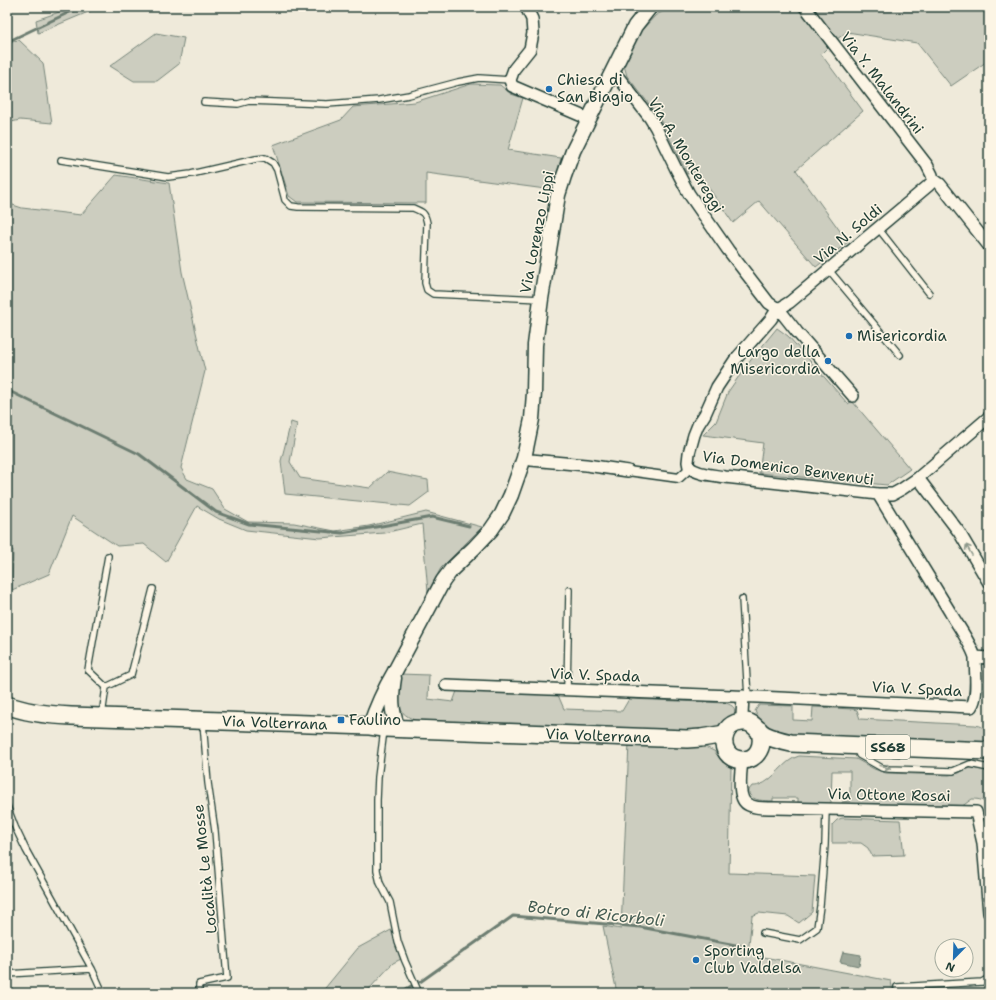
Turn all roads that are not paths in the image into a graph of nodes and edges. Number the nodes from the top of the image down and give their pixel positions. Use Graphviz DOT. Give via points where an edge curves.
graph roads {
  1 [pos="526,7"];
  2 [pos="650,7"];
  3 [pos="805,7"];
  4 [pos="612,73"];
  5 [pos="510,80"];
  6 [pos="204,102"];
  7 [pos="589,119"];
  8 [pos="61,160"];
  9 [pos="933,179"];
  10 [pos="878,228"];
  11 [pos="989,246"];
  12 [pos="829,270"];
  13 [pos="929,293"];
  14 [pos="541,299"];
  15 [pos="778,308"];
  16 [pos="900,355"];
  17 [pos="853,396"];
  18 [pos="989,417"];
  19 [pos="524,458"];
  20 [pos="690,468"];
  21 [pos="628,471"];
  22 [pos="918,478"];
  23 [pos="878,494"];
  24 [pos="108,556"];
  25 [pos="989,583"];
  26 [pos="153,590"];
  27 [pos="570,590"];
  28 [pos="742,599"];
  29 [pos="974,657"];
  30 [pos="989,658"];
  31 [pos="394,673"];
  32 [pos="446,685"];
  33 [pos="106,687"];
  34 [pos="567,689"];
  35 [pos="745,696"];
  36 [pos="8,707"];
  37 [pos="971,707"];
  38 [pos="101,717"];
  39 [pos="203,720"];
  40 [pos="744,721"];
  41 [pos="384,728"];
  42 [pos="759,730"];
  43 [pos="725,742"];
  44 [pos="791,743"];
  45 [pos="855,746"];
  46 [pos="761,748"];
  47 [pos="989,751"];
  48 [pos="742,760"];
  49 [pos="989,768"];
  50 [pos="7,806"];
  51 [pos="826,809"];
  52 [pos="989,913"];
  53 [pos="763,933"];
  54 [pos="92,969"];
  55 [pos="7,974"];
  56 [pos="989,978"];
  57 [pos="103,993"];
  58 [pos="199,993"];
  59 [pos="420,993"];
  60 [pos="898,993"];
  1 -- 5 [label="street" via="532,19 530,48 514,69"];
  2 -- 4 [label="street, Via Lorenzo Lippi" via="635,26"];
  3 -- 9 [label="street, Via Y. Malandrini" via="927,165"];
  4 -- 7 [label="street, Via Lorenzo Lippi"];
  4 -- 15 [label="street, Via A. Montereggi" via="629,90 653,123 686,188 709,224 769,303"];
  5 -- 6 [label="lane" via="479,78 409,95 327,104"];
  5 -- 7 [label="street" via="512,86"];
  7 -- 14 [label="street, Via Lorenzo Lippi" via="573,151 558,195"];
  8 -- 14 [label="lane" via="168,177 265,158 273,163 277,170 285,200 291,206 413,208 422,212 427,223 425,283 427,290 434,294"];
  9 -- 10 [label="street, Via N. Soldi"];
  9 -- 11 [label="street, Via Y. Malandrini" via="940,184"];
  10 -- 12 [label="street, Via N. Soldi"];
  10 -- 13 [label="lane"];
  12 -- 15 [label="street, Via N. Soldi" via="787,304"];
  12 -- 16 [label="lane"];
  14 -- 19 [label="street, Via Lorenzo Lippi" via="535,345 532,419"];
  15 -- 17 [label="street"];
  15 -- 20 [label="street, Via Domenico Benvenuti" via="735,360 717,387 691,442 688,459"];
  18 -- 22 [label="street"];
  19 -- 21 [label="street"];
  19 -- 31 [label="street, Via Lorenzo Lippi" via="502,514 491,530 443,581"];
  20 -- 21 [label="street" via="680,478"];
  20 -- 23 [label="street, Via Domenico Benvenuti" via="725,477"];
  22 -- 23 [label="street" via="896,493"];
  25 -- 22 [label="street, one-way" via="959,532"];
  23 -- 29 [label="street, Via Domenico Benvenuti" via="969,644"];
  24 -- 33 [label="lane" via="88,670"];
  26 -- 33 [label="lane" via="131,675"];
  27 -- 34 [label="lane"];
  28 -- 35 [label="lane"];
  29 -- 30 [label="street"];
  29 -- 37 [label="street, Via Domenico Benvenuti" via="975,698"];
  31 -- 41 [label="street, Via Lorenzo Lippi" via="393,710"];
  31 -- 41 [label="street, Via Lorenzo Lippi" via="377,707"];
  32 -- 34 [label="street, Via V. Spada"];
  33 -- 38 [label="lane"];
  34 -- 35 [label="street, Via V. Spada"];
  35 -- 37 [label="street, Via V. Spada"];
  35 -- 40 [label="street" via="742,716"];
  36 -- 38 [label="main road, Via Volterrana" via="41,714"];
  38 -- 39 [label="main road, Via Volterrana"];
  39 -- 41 [label="main road, Via Volterrana"];
  39 -- 58 [label="lane, Località Le Mosse" via="227,978 199,984"];
  40 -- 42 [label="main road, SS68"];
  40 -- 43 [label="main road, Via Volterrana" via="732,724 728,728"];
  41 -- 43 [label="main road, Via Volterrana" via="702,738"];
  41 -- 59 [label="lane" via="378,777 377,870 380,883 390,902 398,942"];
  42 -- 44 [label="main road, SS68" via="770,738"];
  42 -- 46 [label="main road"];
  43 -- 48 [label="main road" via="732,757"];
  44 -- 45 [label="main road, SS68"];
  44 -- 46 [label="main road, SS68"];
  45 -- 47 [label="main road, SS68"];
  45 -- 49 [label="lane, one-way" via="859,755 882,768 953,771 970,764"];
  46 -- 48 [label="main road, SS68" via="753,757"];
  48 -- 51 [label="street, Via Ottone Rosai" via="741,793 746,804 758,807"];
  50 -- 54 [label="lane" via="26,850"];
  51 -- 52 [label="street, Via Ottone Rosai" via="976,812 983,843"];
  51 -- 53 [label="lane" via="820,906 816,928 800,940"];
  54 -- 55 [label="lane"];
  54 -- 57 [label="lane"];
  56 -- 60 [label="lane" via="982,982 897,987"];
}
